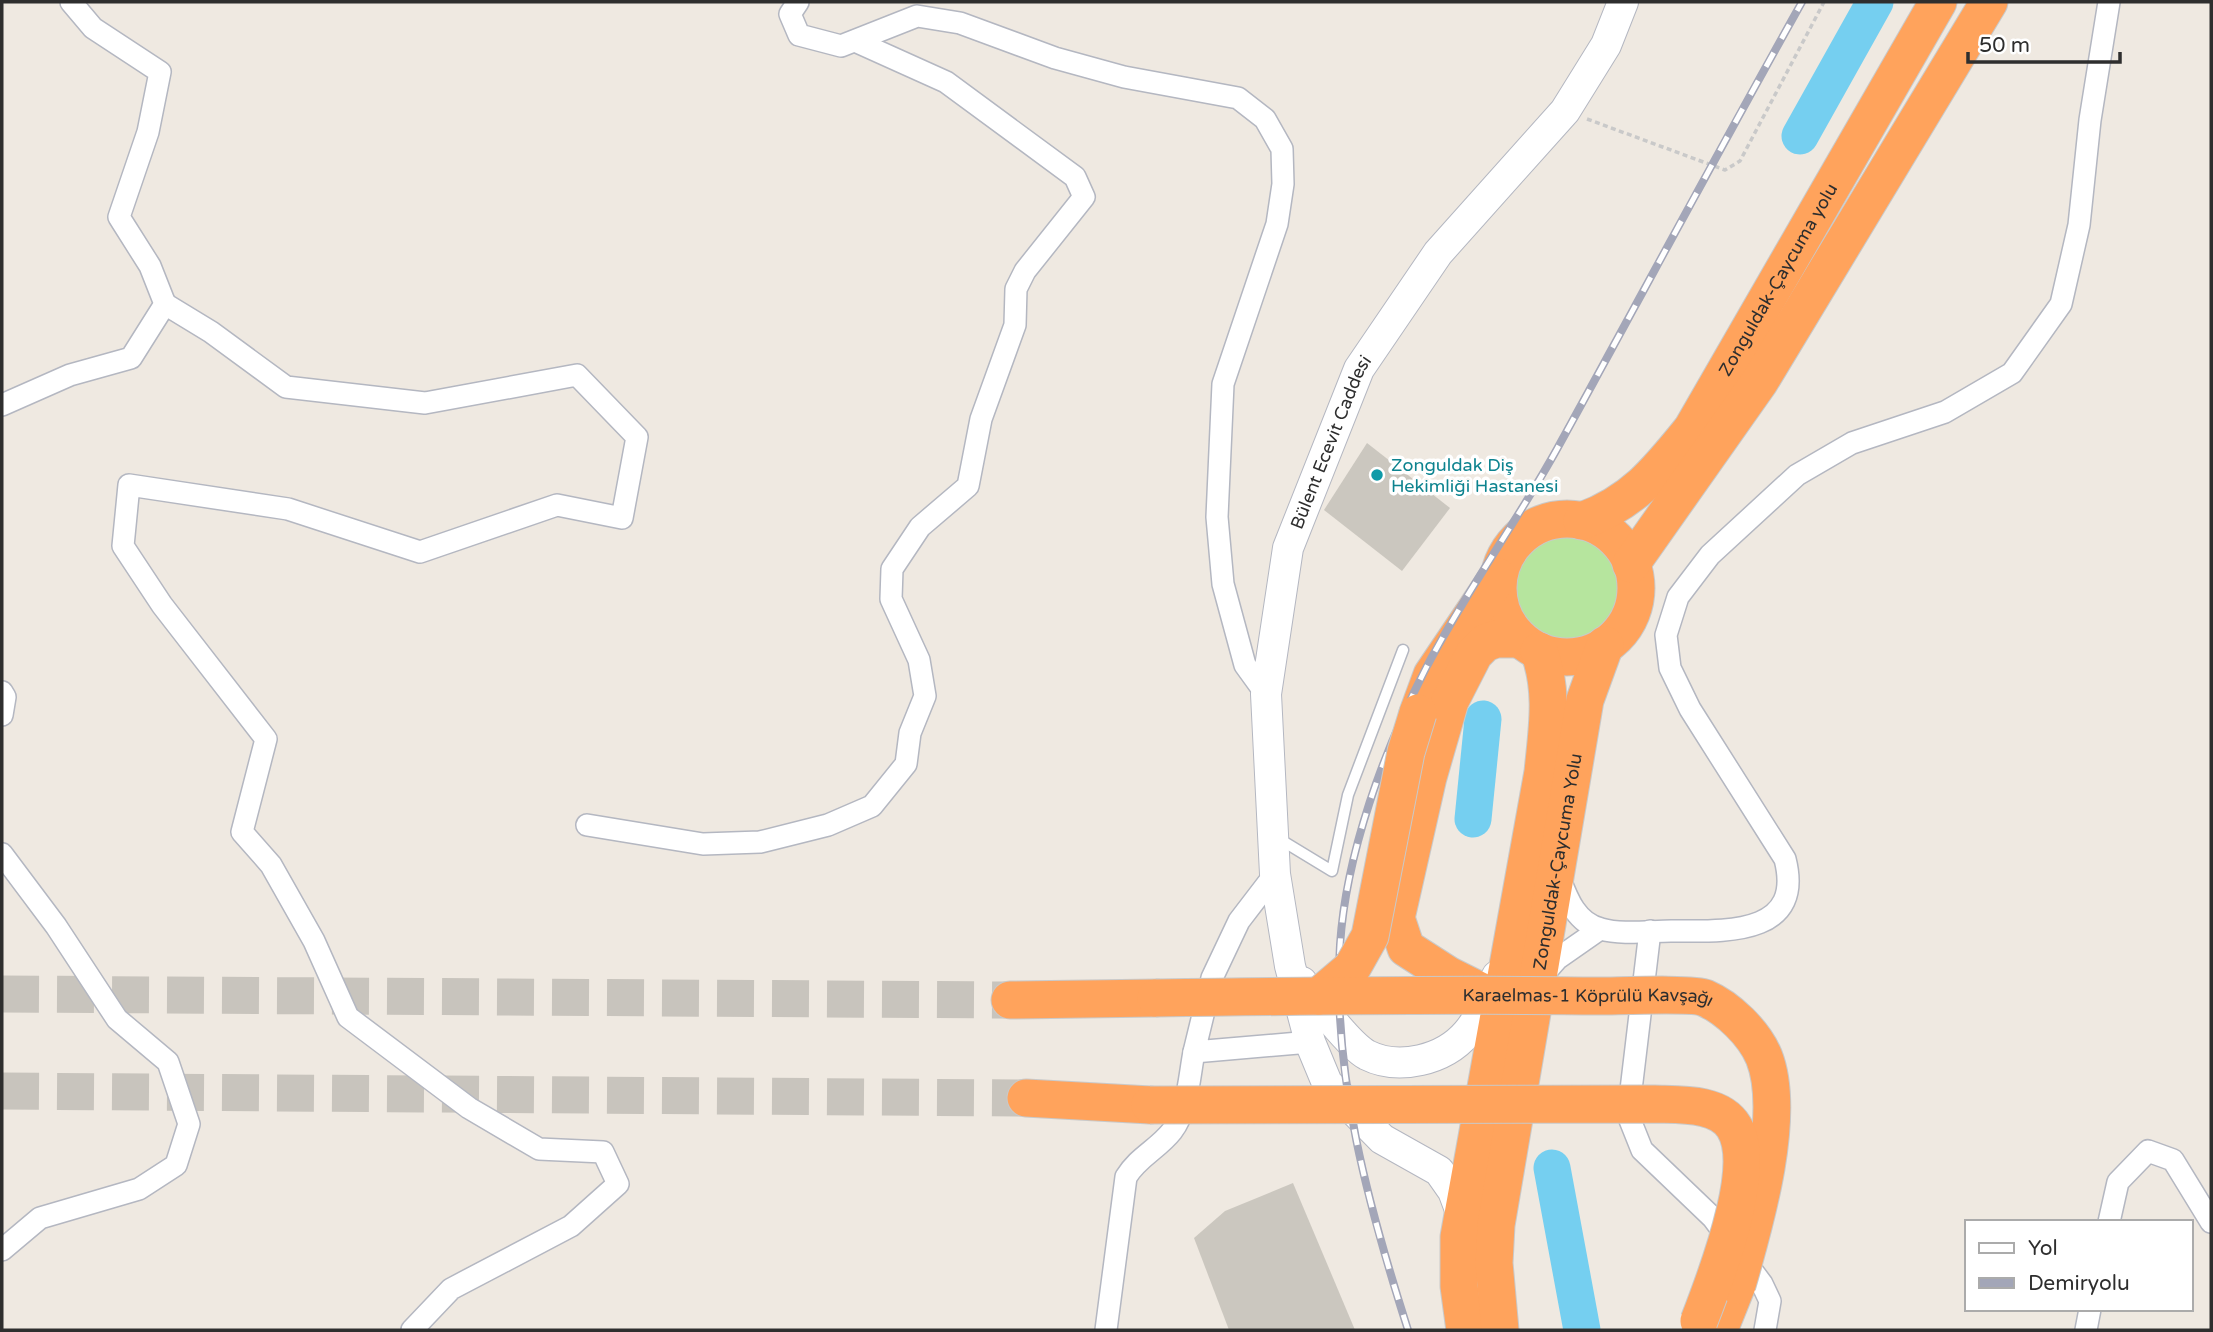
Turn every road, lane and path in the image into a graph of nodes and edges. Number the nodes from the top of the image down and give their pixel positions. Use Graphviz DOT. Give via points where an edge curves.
graph roads {
  1 [pos="71,2"];
  2 [pos="798,2"];
  3 [pos="1623,2"];
  4 [pos="1824,2"];
  5 [pos="1938,2"];
  6 [pos="1989,2"];
  7 [pos="2109,2"];
  8 [pos="856,41"];
  9 [pos="1565,111"];
  10 [pos="165,304"];
  11 [pos="2,405"];
  12 [pos="1582,521"];
  13 [pos="1631,564"];
  14 [pos="1499,577"];
  15 [pos="1530,645"];
  16 [pos="1605,645"];
  17 [pos="1403,650"];
  18 [pos="2,692"];
  19 [pos="1266,694"];
  20 [pos="1434,707"];
  21 [pos="2,715"];
  22 [pos="587,825"];
  23 [pos="1271,834"];
  24 [pos="2,854"];
  25 [pos="1556,869"];
  26 [pos="1275,874"];
  27 [pos="1600,929"];
  28 [pos="1650,931"];
  29 [pos="1511,943"];
  30 [pos="1290,966"];
  31 [pos="1537,981"];
  32 [pos="1486,994"];
  33 [pos="1319,996"];
  34 [pos="1010,1000"];
  35 [pos="1310,1042"];
  36 [pos="1194,1052"];
  37 [pos="1026,1098"];
  38 [pos="1462,1215"];
  39 [pos="2109,1220"];
  40 [pos="2211,1222"];
  41 [pos="2,1250"];
  42 [pos="1494,1263"];
  43 [pos="2090,1311"];
  44 [pos="1701,1328"];
  45 [pos="412,1330"];
  46 [pos="1107,1330"];
  47 [pos="1465,1330"];
  48 [pos="1500,1330"];
  49 [pos="1519,1330"];
  50 [pos="1765,1330"];
  51 [pos="2086,1330"];
  1 -- 10 [label="street" via="93,28 160,72 148,132 120,217 150,266"];
  2 -- 8 [label="street" via="790,14 799,35 841,46"];
  3 -- 9 [label="main road, Bülent Ecevit Caddesi" via="1606,45"];
  4 -- 9 [label="path" via="1740,161 1725,170"];
  5 -- 12 [label="highway, Zonguldak-Çaycuma yolu" via="1692,429 1629,499"];
  6 -- 13 [label="highway" via="1760,381"];
  7 -- 28 [label="street" via="2090,120 2080,225 2061,304 2012,373 1945,412 1852,443 1797,475 1710,555 1678,597 1666,635 1670,668 1690,709 1785,859 1790,880 1771,918 1750,928"];
  8 -- 19 [label="street" via="917,16 960,23 1055,58 1124,77 1238,99 1265,119 1282,149 1283,184 1276,224 1223,383 1217,517 1223,584 1245,665"];
  8 -- 22 [label="street" via="946,82 1075,177 1084,197 1016,289 1015,325 981,419 968,486 920,527 892,569 891,599 919,660 925,696 910,733 906,764 872,806 828,825 760,842 703,844"];
  9 -- 19 [label="main road, Bülent Ecevit Caddesi" via="1438,253 1359,369 1288,548"];
  10 -- 11 [label="street" via="131,358 70,375"];
  10 -- 45 [label="street" via="286,387 425,403 577,375 637,437 622,518 557,505 420,552 288,509 128,485 123,546 162,605 266,739 242,832 271,865 314,941 348,1017 469,1108 539,1149 603,1152 618,1184 571,1226 451,1289"];
  12 -- 13 [label="highway" via="1603,529 1620,544"];
  12 -- 14 [label="highway" via="1560,519 1538,525 1520,537 1506,555"];
  13 -- 16 [label="highway" via="1636,587 1633,609 1622,630"];
  14 -- 15 [label="highway" via="1506,621"];
  14 -- 20 [label="highway" via="1439,664"];
  15 -- 16 [label="highway" via="1561,657"];
  15 -- 20 [label="highway" via="1496,639 1485,643"];
  15 -- 29 [label="highway, Zonguldak-Çaycuma Yolu" via="1548,677 1549,713 1543,772"];
  16 -- 25 [label="highway, Zonguldak-Çaycuma Yolu" via="1585,700"];
  17 -- 23 [label="lane" via="1348,795 1332,871"];
  18 -- 21 [label="street"];
  19 -- 23 [label="main road, Bülent Ecevit Caddesi"];
  20 -- 32 [label="highway" via="1428,777 1396,918 1406,948"];
  20 -- 33 [label="highway, bridge" via="1405,752 1370,936 1352,968"];
  23 -- 26 [label="main road, Bülent Ecevit Caddesi"];
  24 -- 41 [label="street" via="117,1019 168,1062 189,1124 176,1165 139,1189 40,1218"];
  25 -- 27 [label="street" via="1579,917"];
  25 -- 31 [label="highway, Zonguldak-Çaycuma Yolu"];
  26 -- 30 [label="main road, Bülent Ecevit Caddesi"];
  26 -- 36 [label="street" via="1239,921 1212,978"];
  27 -- 28 [label="street"];
  27 -- 31 [label="street" via="1557,959"];
  28 -- 50 [label="street" via="1628,1115 1632,1132 1642,1150 1713,1218 1762,1284 1770,1301"];
  29 -- 30 [label="main road" via="1478,1019 1465,1036 1417,1062 1392,1062 1366,1054 1318,1006"];
  29 -- 38 [label="highway, Zonguldak-Çaycuma Yolu"];
  30 -- 35 [label="main road, Bülent Ecevit Caddesi"];
  31 -- 42 [label="highway, Zonguldak-Çaycuma Yolu" via="1496,1225"];
  32 -- 33 [label="highway, Karaelmas-1 Köprülü Kavşağı, bridge"];
  32 -- 44 [label="highway, Karaelmas-1 Köprülü Kavşağı, bridge" via="1703,997 1740,1022 1764,1057 1772,1108 1755,1222 1737,1285"];
  33 -- 34 [label="highway, Karaelmas-1 Köprülü Kavşağı, bridge"];
  35 -- 36 [label="street"];
  35 -- 38 [label="main road, Bülent Ecevit Caddesi" via="1327,1083 1382,1139 1439,1171"];
  36 -- 46 [label="street" via="1182,1115 1126,1177"];
  37 -- 44 [label="highway, bridge" via="1150,1105 1654,1104 1713,1110 1734,1127 1741,1156 1737,1202"];
  38 -- 47 [label="highway, Zonguldak-Çaycuma Yolu" via="1459,1286"];
  39 -- 40 [label="street" via="2118,1182 2148,1151 2173,1160"];
  42 -- 48 [label="highway, Zonguldak-Çaycuma Yolu"];
  42 -- 49 [label="highway"];
  43 -- 51 [label="street"];
}
